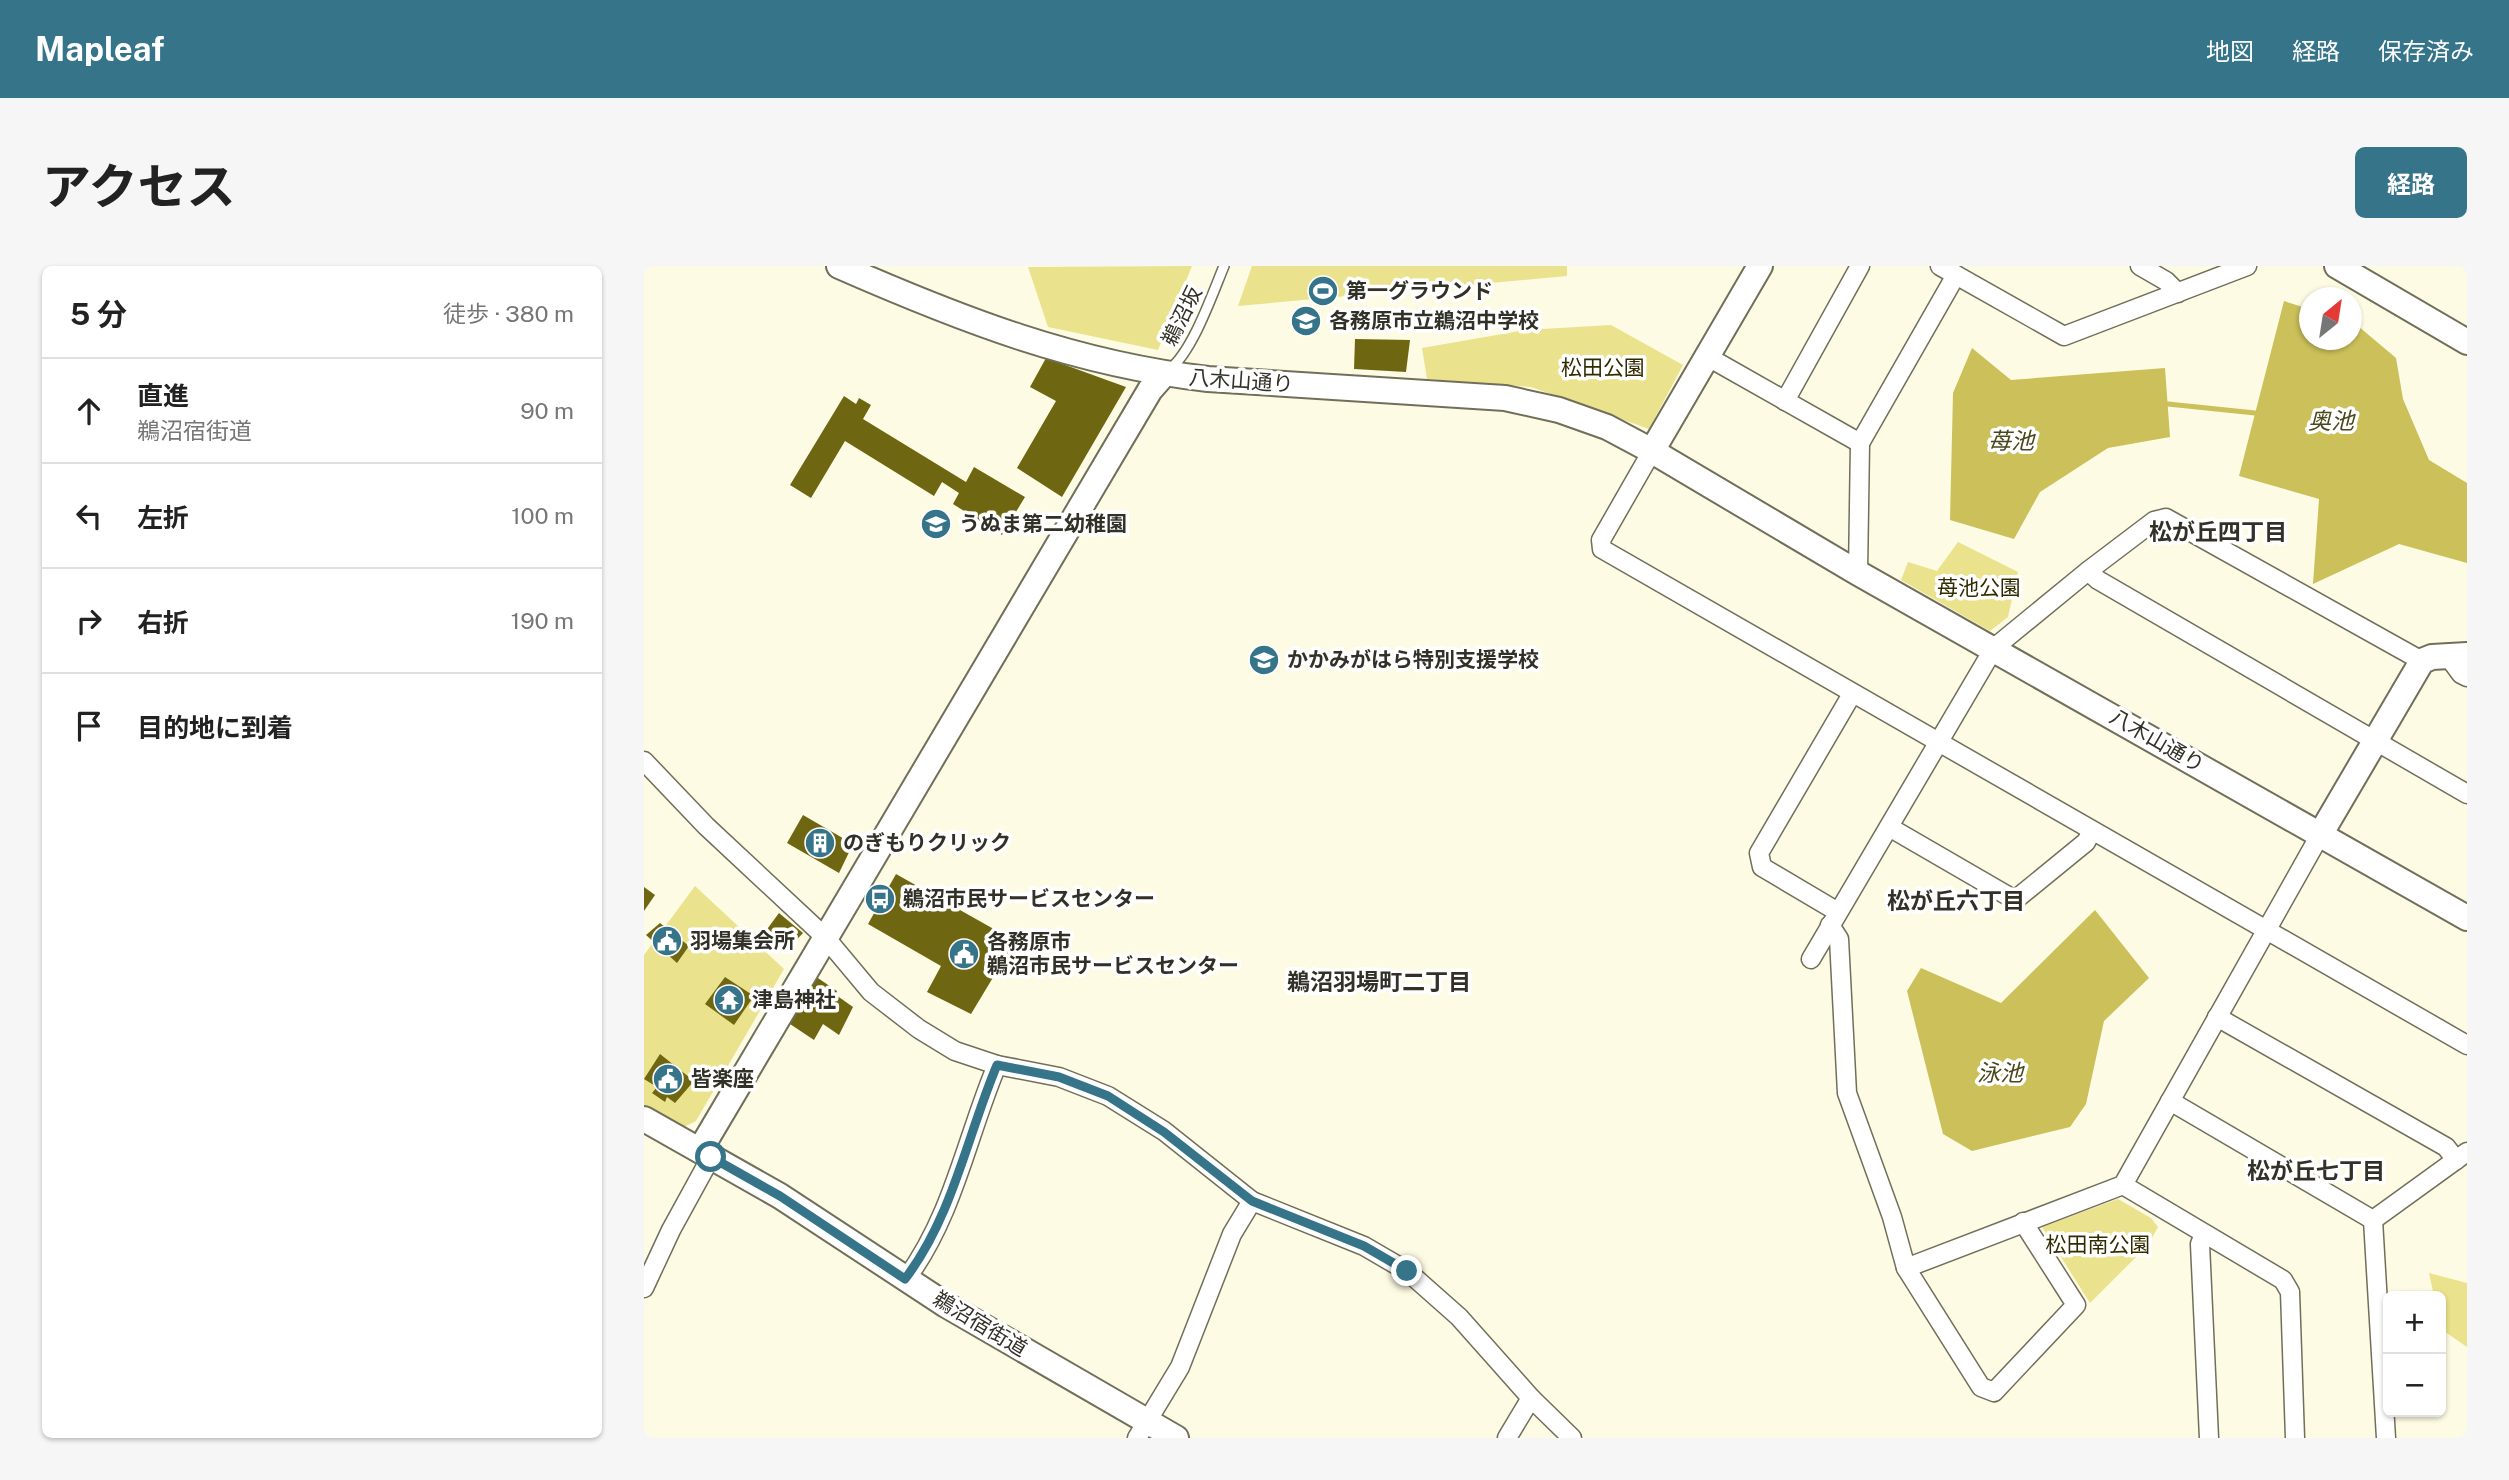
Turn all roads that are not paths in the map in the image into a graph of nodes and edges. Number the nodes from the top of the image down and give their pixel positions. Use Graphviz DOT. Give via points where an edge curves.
graph roads {
  1 [pos="838,266"];
  2 [pos="1224,266"];
  3 [pos="1760,266"];
  4 [pos="1860,266"];
  5 [pos="2140,266"];
  6 [pos="2247,266"];
  7 [pos="2337,266"];
  8 [pos="1948,271"];
  9 [pos="2178,293"];
  10 [pos="2467,342"];
  11 [pos="1708,357"];
  12 [pos="1164,374"];
  13 [pos="1785,401"];
  14 [pos="1860,443"];
  15 [pos="1652,451"];
  16 [pos="2088,571"];
  17 [pos="1858,573"];
  18 [pos="1994,648"];
  19 [pos="2457,655"];
  20 [pos="2422,661"];
  21 [pos="2467,677"];
  22 [pos="1852,694"];
  23 [pos="2375,742"];
  24 [pos="1937,743"];
  25 [pos="644,761"];
  26 [pos="2467,794"];
  27 [pos="1889,827"];
  28 [pos="2092,831"];
  29 [pos="2320,835"];
  30 [pos="1834,918"];
  31 [pos="2467,918"];
  32 [pos="2266,930"];
  33 [pos="825,937"];
  34 [pos="1811,958"];
  35 [pos="2217,1017"];
  36 [pos="2467,1045"];
  37 [pos="997,1065"];
  38 [pos="2170,1101"];
  39 [pos="644,1119"];
  40 [pos="706,1153"];
  41 [pos="2462,1156"];
  42 [pos="2123,1185"];
  43 [pos="1252,1201"];
  44 [pos="2373,1220"];
  45 [pos="2023,1222"];
  46 [pos="2204,1234"];
  47 [pos="1906,1268"];
  48 [pos="905,1279"];
  49 [pos="644,1288"];
  50 [pos="1531,1398"];
  51 [pos="1141,1429"];
  52 [pos="1176,1438"];
  53 [pos="1507,1438"];
  54 [pos="1572,1438"];
  55 [pos="2208,1438"];
  56 [pos="2295,1438"];
  57 [pos="2386,1438"];
  1 -- 12 [label="street, 八木山通り" via="1005,334"];
  2 -- 12 [label="lane, 鵜沼坂" via="1179,361"];
  3 -- 11 [label="street"];
  4 -- 13 [label="street"];
  5 -- 9 [label="street"];
  6 -- 9 [label="street"];
  7 -- 10 [label="street"];
  8 -- 9 [label="street" via="2064,336"];
  8 -- 14 [label="street"];
  11 -- 13 [label="street"];
  11 -- 15 [label="street"];
  12 -- 15 [label="street, 八木山通り" via="1505,398 1608,427"];
  12 -- 33 [label="street" via="1150,390"];
  13 -- 14 [label="street"];
  14 -- 17 [label="street"];
  15 -- 17 [label="street, 八木山通り"];
  15 -- 22 [label="street" via="1601,540 1602,549"];
  16 -- 18 [label="street"];
  16 -- 20 [label="street" via="2166,518"];
  16 -- 23 [label="street"];
  17 -- 18 [label="street, 八木山通り"];
  18 -- 24 [label="street"];
  18 -- 29 [label="street, 八木山通り"];
  19 -- 20 [label="street"];
  19 -- 21 [label="street" via="2461,674"];
  20 -- 23 [label="street"];
  22 -- 24 [label="street"];
  22 -- 30 [label="street" via="1759,853 1762,867"];
  23 -- 26 [label="street"];
  23 -- 29 [label="street"];
  24 -- 27 [label="street"];
  24 -- 28 [label="street"];
  25 -- 33 [label="street"];
  27 -- 28 [label="street" via="2015,900 2085,842"];
  27 -- 30 [label="street"];
  28 -- 32 [label="street"];
  29 -- 31 [label="street, 八木山通り"];
  29 -- 32 [label="street"];
  30 -- 34 [label="street"];
  30 -- 47 [label="street" via="1847,1093"];
  32 -- 35 [label="street"];
  32 -- 36 [label="street"];
  33 -- 37 [label="street" via="871,992 919,1029 954,1051"];
  33 -- 40 [label="street"];
  35 -- 38 [label="street"];
  35 -- 41 [label="street"];
  37 -- 43 [label="street" via="1059,1077 1108,1096 1164,1132"];
  37 -- 48 [label="street" via="958,1175 933,1233"];
  38 -- 42 [label="street"];
  38 -- 44 [label="street"];
  39 -- 40 [label="street, 鵜沼宿街道"];
  40 -- 48 [label="street, 鵜沼宿街道"];
  40 -- 49 [label="street"];
  41 -- 44 [label="street"];
  42 -- 45 [label="street"];
  42 -- 46 [label="street"];
  43 -- 50 [label="street" via="1364,1246 1407,1271 1459,1317"];
  43 -- 51 [label="street" via="1232,1234 1180,1367"];
  44 -- 57 [label="street"];
  45 -- 47 [label="street"];
  45 -- 47 [label="street" via="2076,1305 1994,1392 1981,1387"];
  46 -- 55 [label="street" via="2200,1244"];
  46 -- 56 [label="street" via="2283,1280 2290,1292"];
  48 -- 51 [label="street, 鵜沼宿街道"];
  50 -- 53 [label="street"];
  50 -- 54 [label="street"];
  51 -- 52 [label="street, 鵜沼宿街道"];
}
